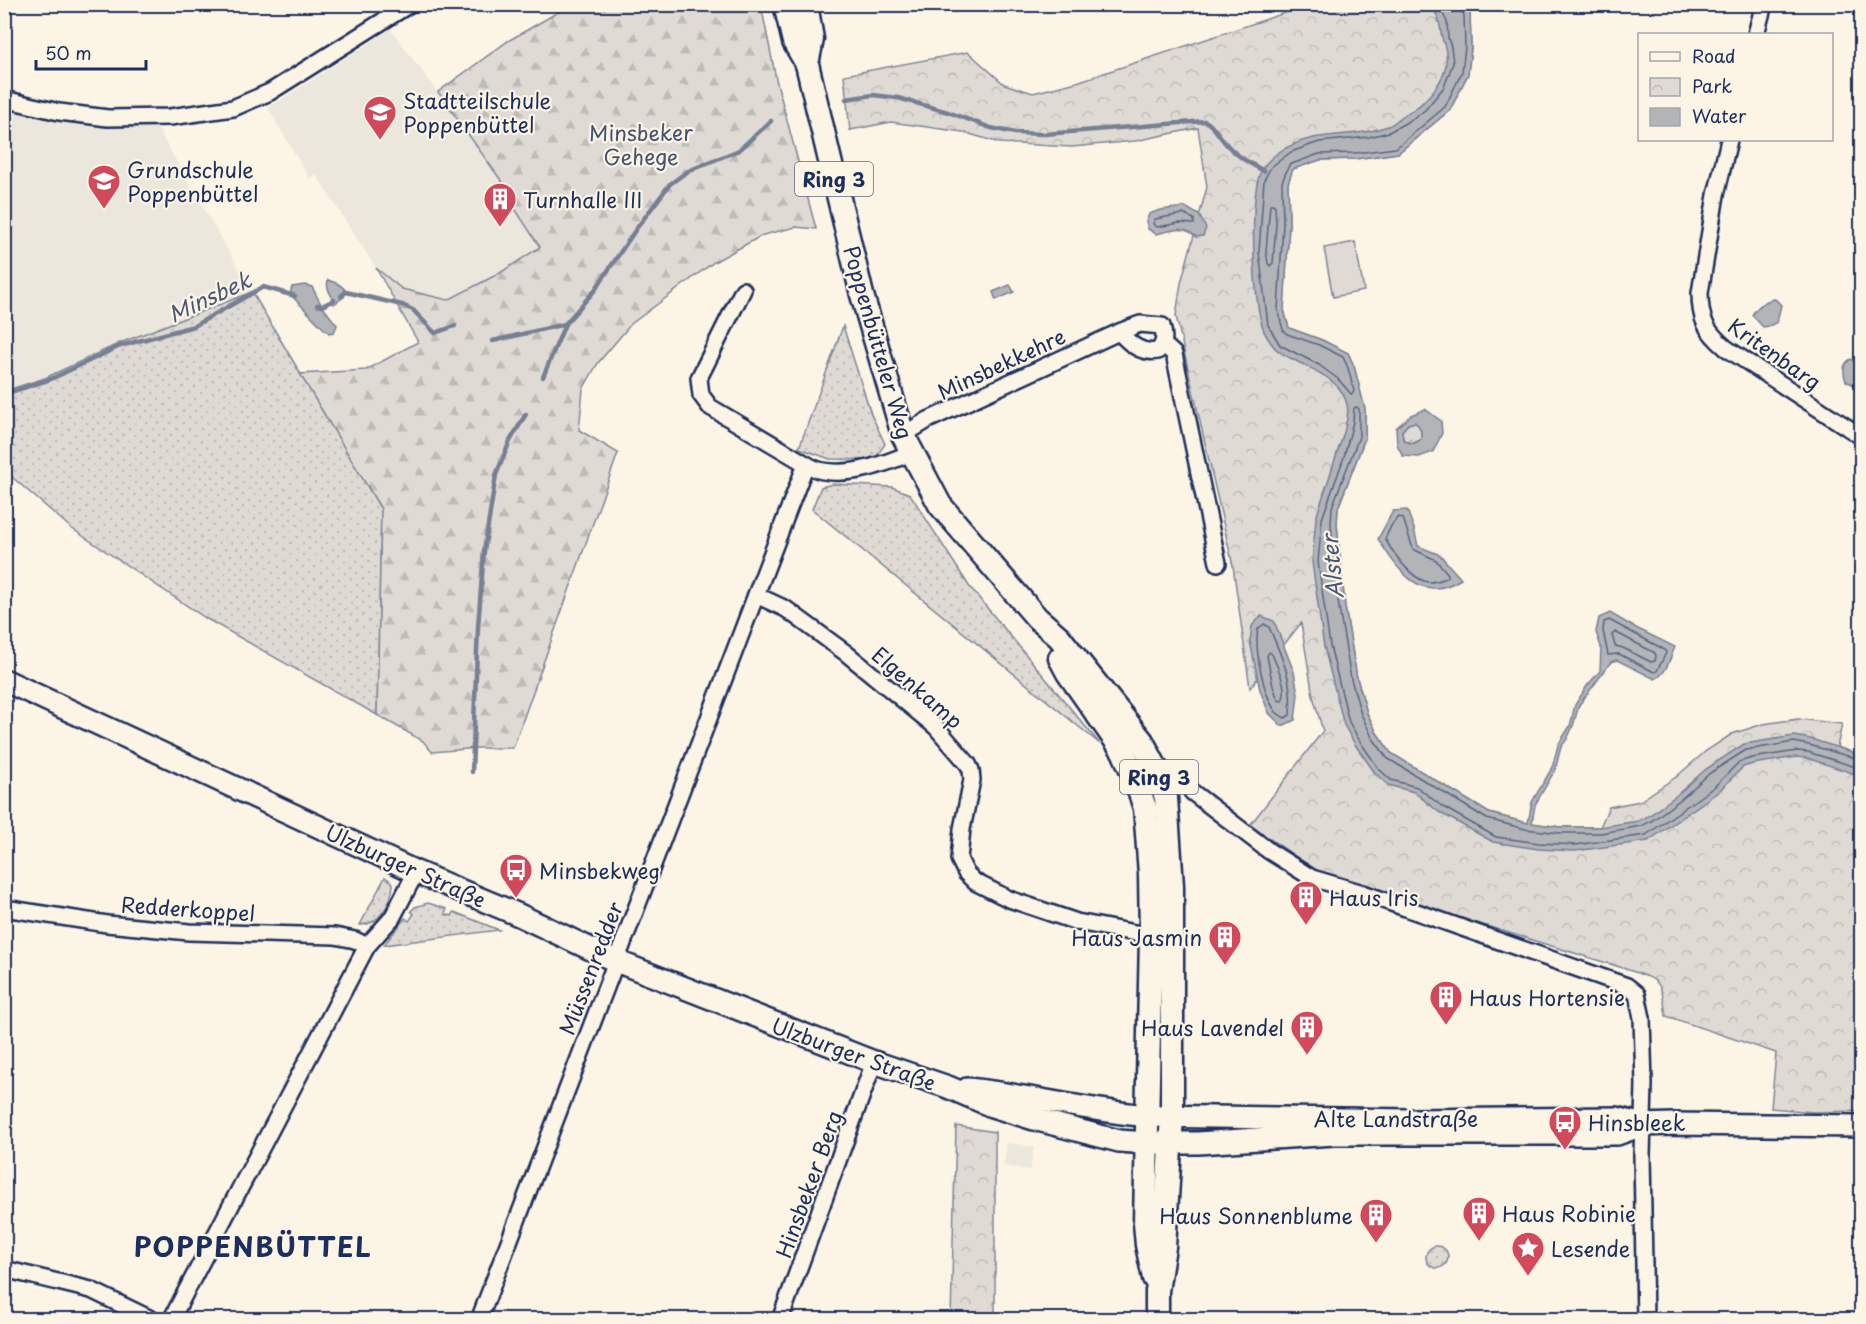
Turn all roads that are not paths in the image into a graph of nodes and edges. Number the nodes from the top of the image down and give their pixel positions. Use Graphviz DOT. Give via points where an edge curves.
graph roads {
  1 [pos="410,4"];
  2 [pos="785,4"];
  3 [pos="806,4"];
  4 [pos="1764,4"];
  5 [pos="1756,33"];
  6 [pos="807,64"];
  7 [pos="4,99"];
  8 [pos="1729,141"];
  9 [pos="743,290"];
  10 [pos="1119,332"];
  11 [pos="1163,344"];
  12 [pos="1862,437"];
  13 [pos="907,444"];
  14 [pos="806,464"];
  15 [pos="1218,563"];
  16 [pos="756,595"];
  17 [pos="1037,618"];
  18 [pos="4,680"];
  19 [pos="1192,792"];
  20 [pos="416,872"];
  21 [pos="4,908"];
  22 [pos="1152,936"];
  23 [pos="367,946"];
  24 [pos="616,961"];
  25 [pos="874,1062"];
  26 [pos="948,1087"];
  27 [pos="1149,1116"];
  28 [pos="1172,1116"];
  29 [pos="1642,1125"];
  30 [pos="1862,1126"];
  31 [pos="1147,1143"];
  32 [pos="1171,1144"];
  33 [pos="4,1269"];
  34 [pos="1157,1291"];
  35 [pos="153,1320"];
  36 [pos="171,1320"];
  37 [pos="479,1320"];
  38 [pos="780,1320"];
  39 [pos="1157,1320"];
  40 [pos="1645,1320"];
  1 -- 7 [label="street" via="270,92 233,108 170,117 108,118"];
  2 -- 6 [label="main road, Poppenbütteler Weg / Ring 3" via="794,42"];
  3 -- 6 [label="main road, Poppenbütteler Weg / Ring 3" via="812,39"];
  4 -- 5 [label="street"];
  6 -- 13 [label="main road, Poppenbütteler Weg / Ring 3" via="864,305"];
  8 -- 12 [label="street, Kritenbarg" via="1700,293 1703,321 1726,348"];
  9 -- 14 [label="street" via="699,378 701,395 710,407"];
  10 -- 11 [label="street" via="1129,343 1150,352 1158,351"];
  10 -- 11 [label="street, Minsbekkehre" via="1140,324 1162,327"];
  10 -- 13 [label="street, Minsbekkehre" via="928,420"];
  11 -- 15 [label="street, Minsbekkehre" via="1174,354"];
  13 -- 14 [label="street" via="882,465 848,472 822,471"];
  13 -- 17 [label="main road, Poppenbütteler Weg / Ring 3" via="940,505"];
  14 -- 16 [label="street, Müssenredder"];
  16 -- 22 [label="street, Elgenkamp" via="796,615 854,660 936,727 968,764 971,793 959,860 975,882 1009,899 1077,922"];
  16 -- 24 [label="street, Müssenredder"];
  17 -- 22 [label="main road, Poppenbütteler Weg / Ring 3" via="1068,674 1123,751 1135,778 1145,808"];
  17 -- 28 [label="main road, Poppenbütteler Weg / Ring 3" via="1059,637 1142,741 1166,798 1172,886"];
  18 -- 20 [label="main road, Ulzburger Straße"];
  19 -- 29 [label="street" via="1269,851 1312,878 1363,892 1633,990 1642,1018"];
  20 -- 23 [label="street" via="392,918"];
  20 -- 24 [label="main road, Ulzburger Straße"];
  21 -- 23 [label="street, Redderkoppel" via="189,932 335,936"];
  22 -- 27 [label="main road, Poppenbütteler Weg / Ring 3"];
  23 -- 36 [label="street"];
  24 -- 25 [label="main road, Ulzburger Straße"];
  24 -- 37 [label="street, Müssenredder"];
  25 -- 26 [label="main road, Ulzburger Straße"];
  25 -- 38 [label="street, Hinsbeker Berg"];
  26 -- 27 [label="main road, Ulzburger Straße"];
  26 -- 31 [label="main road, Ulzburger Straße" via="992,1106 1049,1123 1119,1141"];
  27 -- 28 [label="main road, Alte Landstraße"];
  27 -- 31 [label="main road, Poppenbütteler Weg / Ring 3"];
  28 -- 29 [label="main road, Alte Landstraße" via="1617,1118"];
  28 -- 32 [label="main road, Poppenbütteler Weg / Ring 3"];
  29 -- 30 [label="main road, Alte Landstraße"];
  29 -- 32 [label="main road, Alte Landstraße" via="1617,1134 1335,1134"];
  29 -- 40 [label="street"];
  31 -- 32 [label="main road, Ulzburger Straße"];
  31 -- 34 [label="main road, Poppenbütteler Weg / Ring 3" via="1145,1223"];
  32 -- 34 [label="main road, Poppenbütteler Weg / Ring 3"];
  33 -- 35 [label="street" via="91,1290"];
  34 -- 39 [label="main road, Poppenbütteler Weg / Ring 3"];
}
